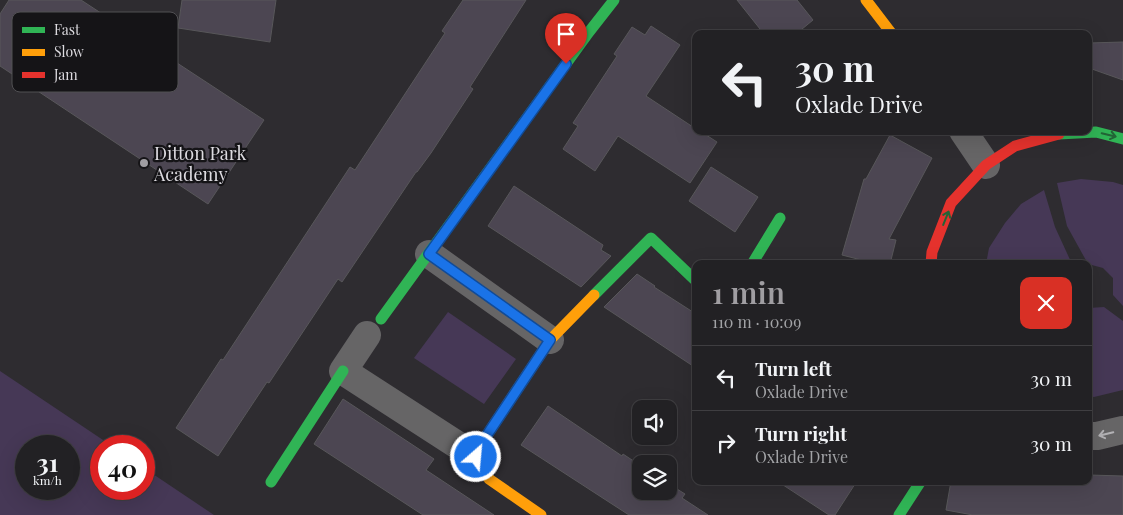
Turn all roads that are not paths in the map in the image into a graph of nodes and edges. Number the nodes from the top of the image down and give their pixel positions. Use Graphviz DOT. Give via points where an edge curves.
graph roads {
  1 [pos="614,0"];
  2 [pos="866,0"];
  3 [pos="889,30"];
  4 [pos="1092,132"];
  5 [pos="966,135"];
  6 [pos="1051,135"];
  7 [pos="1123,139"];
  8 [pos="986,165"];
  9 [pos="780,218"];
  10 [pos="429,254"];
  11 [pos="754,260"];
  12 [pos="931,260"];
  13 [pos="692,278"];
  14 [pos="374,327"];
  15 [pos="550,340"];
  16 [pos="343,370"];
  17 [pos="1123,430"];
  18 [pos="1092,436"];
  19 [pos="476,457"];
  20 [pos="271,482"];
  21 [pos="918,485"];
  22 [pos="542,515"];
  23 [pos="899,515"];
  1 -- 10 [label="street"];
  2 -- 3 [label="street"];
  4 -- 7 [label="street, one-way"];
  5 -- 8 [label="street"];
  8 -- 6 [label="street, one-way" via="1015,146"];
  12 -- 8 [label="street, one-way" via="951,203"];
  9 -- 11 [label="street"];
  10 -- 14 [label="street"];
  10 -- 15 [label="street"];
  13 -- 15 [label="street" via="651,238"];
  14 -- 16 [label="street"];
  15 -- 19 [label="street" via="483,441"];
  16 -- 19 [label="street"];
  16 -- 20 [label="street"];
  17 -- 18 [label="street, one-way"];
  19 -- 22 [label="street" via="489,480"];
  21 -- 23 [label="street"];
}
